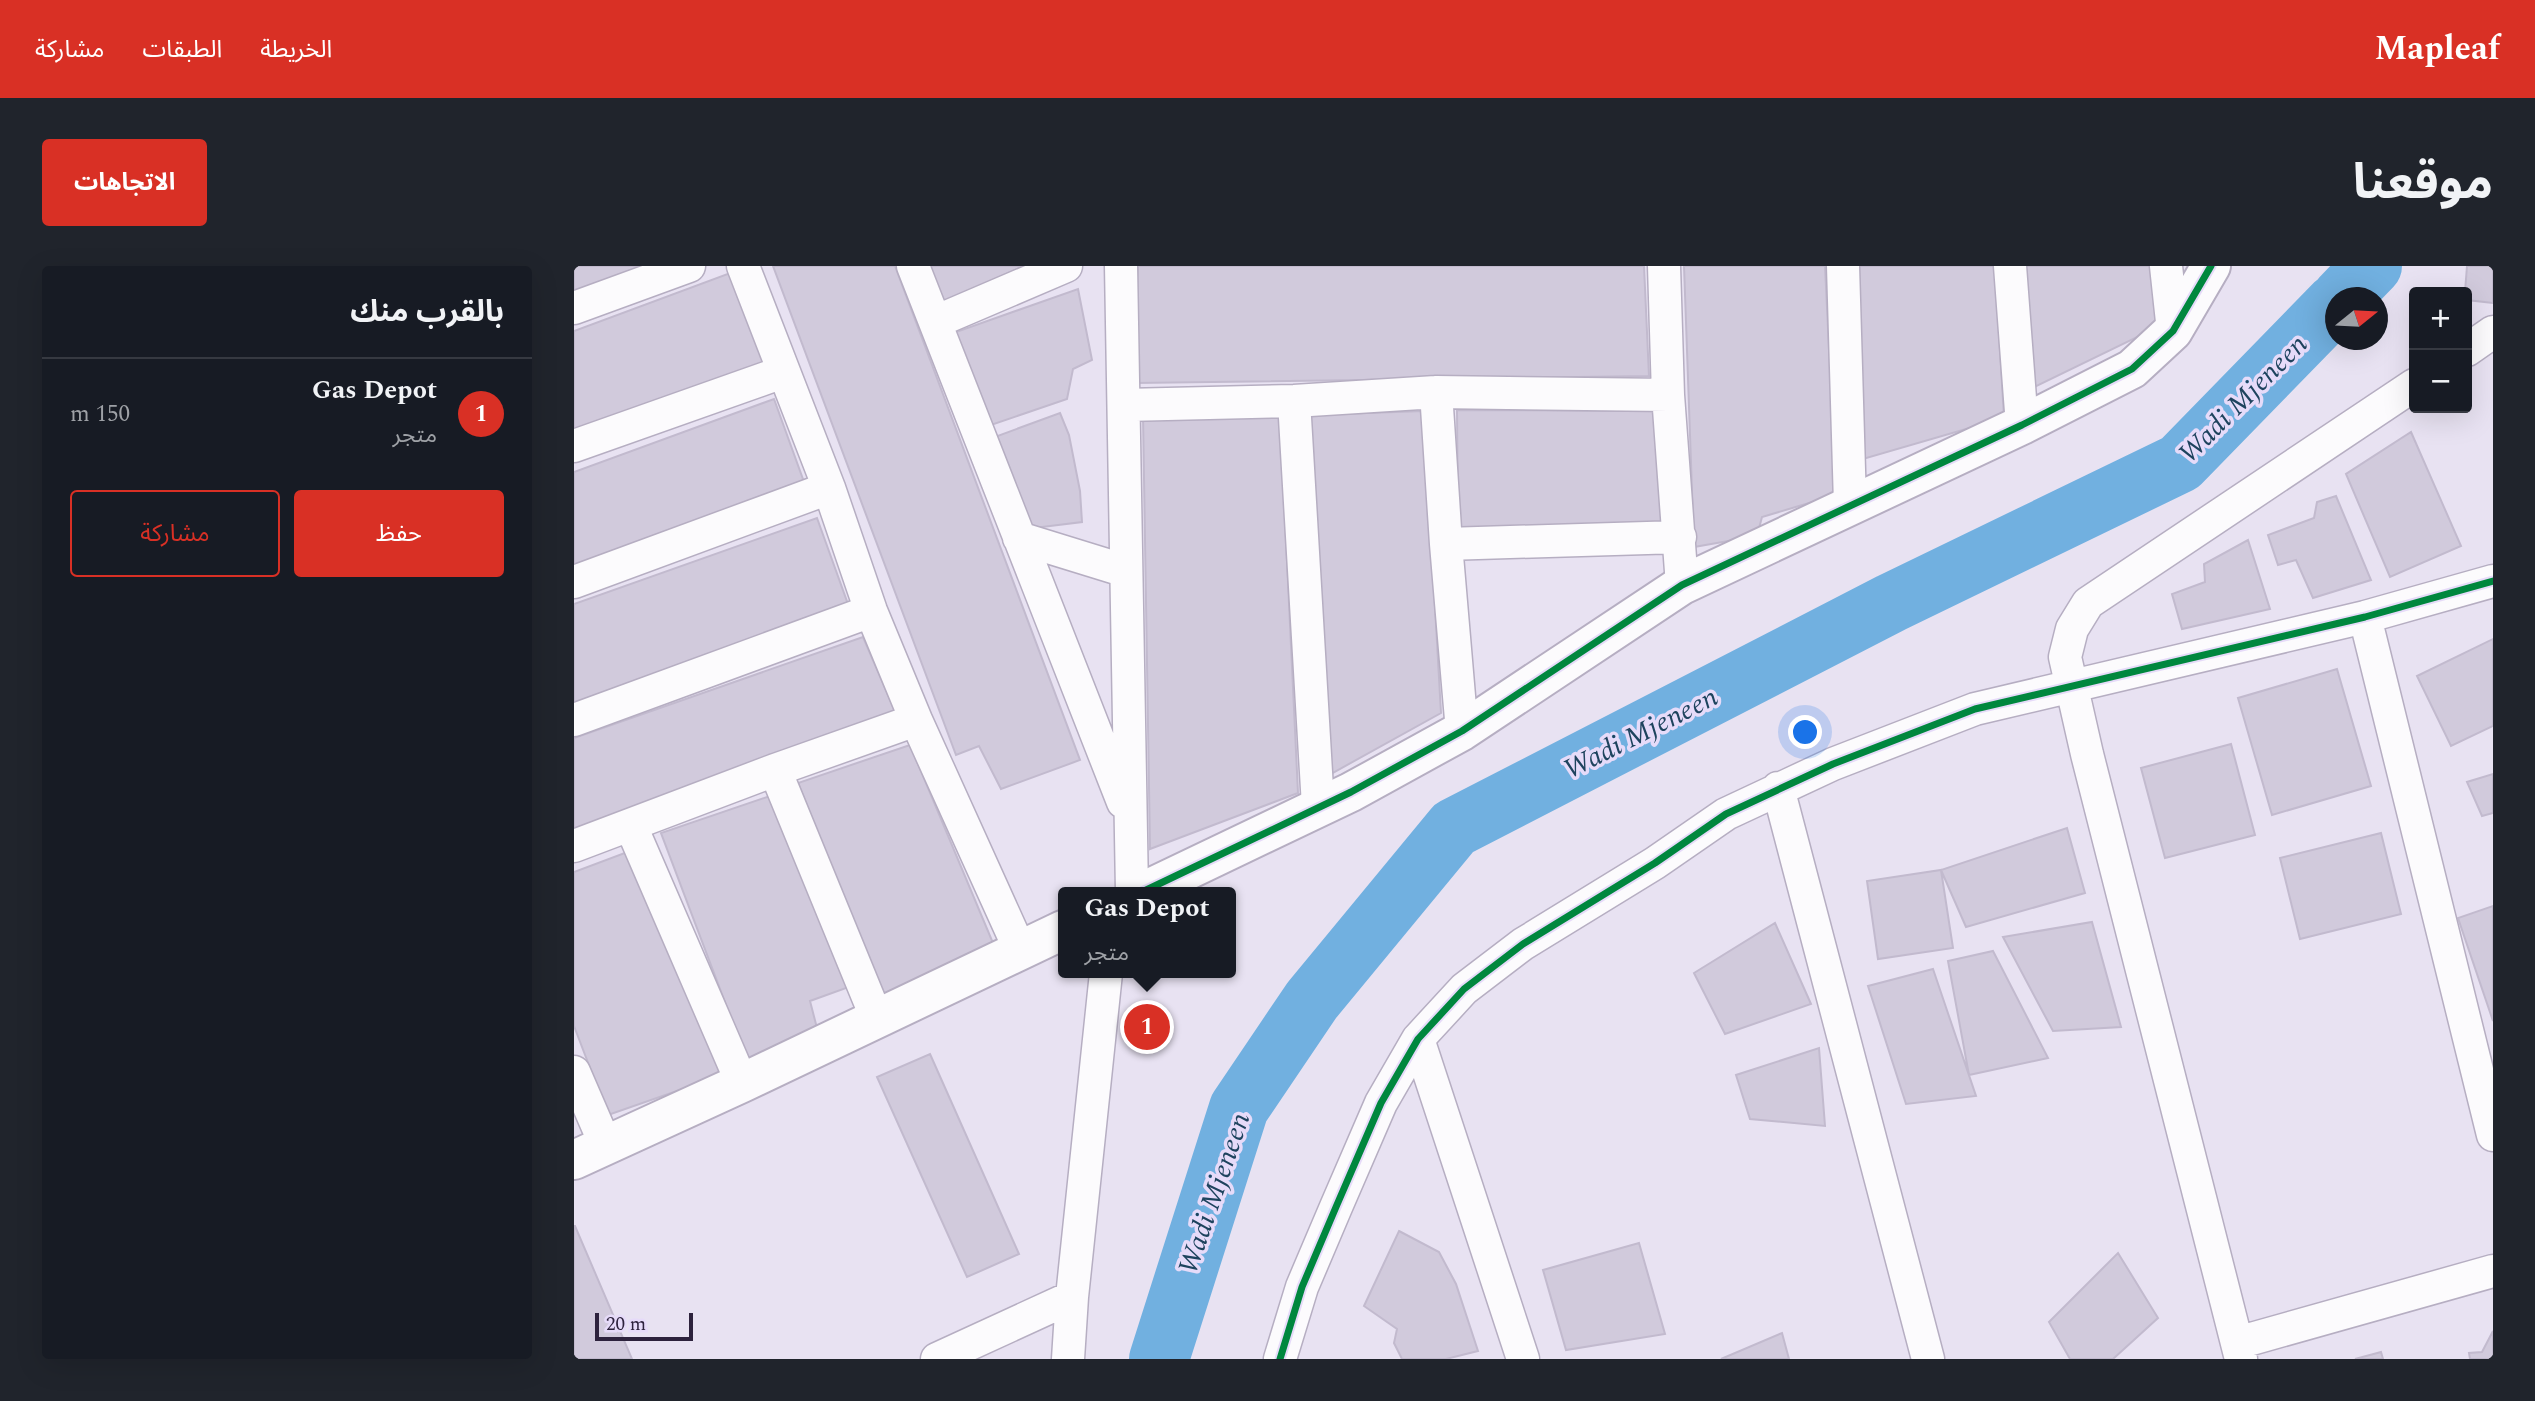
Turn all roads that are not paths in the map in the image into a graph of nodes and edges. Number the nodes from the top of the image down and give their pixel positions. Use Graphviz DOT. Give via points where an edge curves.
graph roads {
  1 [pos="689,266"];
  2 [pos="743,266"];
  3 [pos="913,266"];
  4 [pos="1066,266"];
  5 [pos="1121,266"];
  6 [pos="1664,266"];
  7 [pos="1843,266"];
  8 [pos="2010,266"];
  9 [pos="2166,266"];
  10 [pos="2211,266"];
  11 [pos="574,308"];
  12 [pos="935,322"];
  13 [pos="2173,331"];
  14 [pos="2493,332"];
  15 [pos="2468,350"];
  16 [pos="783,372"];
  17 [pos="2409,389"];
  18 [pos="1436,392"];
  19 [pos="1668,395"];
  20 [pos="1294,401"];
  21 [pos="1125,405"];
  22 [pos="2022,425"];
  23 [pos="574,446"];
  24 [pos="830,488"];
  25 [pos="1850,505"];
  26 [pos="1680,537"];
  27 [pos="1019,538"];
  28 [pos="1446,544"];
  29 [pos="1126,571"];
  30 [pos="2493,581"];
  31 [pos="574,582"];
  32 [pos="1682,585"];
  33 [pos="872,611"];
  34 [pos="2365,617"];
  35 [pos="2073,687"];
  36 [pos="574,720"];
  37 [pos="916,720"];
  38 [pos="1462,731"];
  39 [pos="775,770"];
  40 [pos="1778,788"];
  41 [pos="1318,806"];
  42 [pos="1131,821"];
  43 [pos="631,826"];
  44 [pos="574,846"];
  45 [pos="1132,887"];
  46 [pos="1152,887"];
  47 [pos="1058,932"];
  48 [pos="1020,950"];
  49 [pos="1106,978"];
  50 [pos="877,1019"];
  51 [pos="1418,1039"];
  52 [pos="574,1072"];
  53 [pos="742,1083"];
  54 [pos="2493,1135"];
  55 [pos="590,1153"];
  56 [pos="2493,1271"];
  57 [pos="1072,1297"];
  58 [pos="2239,1351"];
  59 [pos="937,1359"];
  60 [pos="1068,1359"];
  61 [pos="1280,1359"];
  62 [pos="1523,1359"];
  63 [pos="1928,1359"];
  1 -- 11 [label="street"];
  2 -- 16 [label="street"];
  3 -- 12 [label="street"];
  4 -- 12 [label="street"];
  5 -- 21 [label="street"];
  6 -- 19 [label="street"];
  7 -- 25 [label="street"];
  8 -- 22 [label="street"];
  9 -- 13 [label="street"];
  10 -- 13 [label="street"];
  12 -- 27 [label="street"];
  13 -- 22 [label="street" via="2132,369"];
  14 -- 15 [label="street"];
  16 -- 23 [label="street"];
  16 -- 24 [label="street"];
  17 -- 35 [label="street" via="2088,603 2072,629 2065,657"];
  18 -- 19 [label="street"];
  18 -- 20 [label="street"];
  18 -- 28 [label="street"];
  19 -- 26 [label="street"];
  20 -- 21 [label="street"];
  20 -- 41 [label="street"];
  21 -- 29 [label="street"];
  22 -- 25 [label="street"];
  24 -- 31 [label="street"];
  24 -- 33 [label="street"];
  25 -- 32 [label="street"];
  26 -- 28 [label="street"];
  26 -- 32 [label="street"];
  27 -- 29 [label="street"];
  27 -- 42 [label="street"];
  28 -- 38 [label="street"];
  29 -- 42 [label="street"];
  30 -- 34 [label="street"];
  32 -- 38 [label="street"];
  33 -- 36 [label="street"];
  33 -- 37 [label="street"];
  34 -- 35 [label="street"];
  34 -- 54 [label="street"];
  35 -- 40 [label="street" via="1975,709"];
  35 -- 58 [label="street"];
  37 -- 39 [label="street"];
  37 -- 48 [label="street"];
  38 -- 41 [label="street"];
  39 -- 43 [label="street"];
  39 -- 50 [label="street"];
  40 -- 51 [label="street" via="1726,814 1522,944 1464,989"];
  40 -- 63 [label="street"];
  41 -- 46 [label="street"];
  42 -- 45 [label="street"];
  43 -- 44 [label="street"];
  43 -- 53 [label="street"];
  47 -- 48 [label="street"];
  48 -- 50 [label="street"];
  49 -- 57 [label="street"];
  50 -- 53 [label="street"];
  51 -- 61 [label="street" via="1381,1103 1336,1207 1302,1287"];
  51 -- 62 [label="street"];
  52 -- 55 [label="street"];
  53 -- 55 [label="street"];
  56 -- 58 [label="street"];
  57 -- 59 [label="street"];
  57 -- 60 [label="street"];
}
